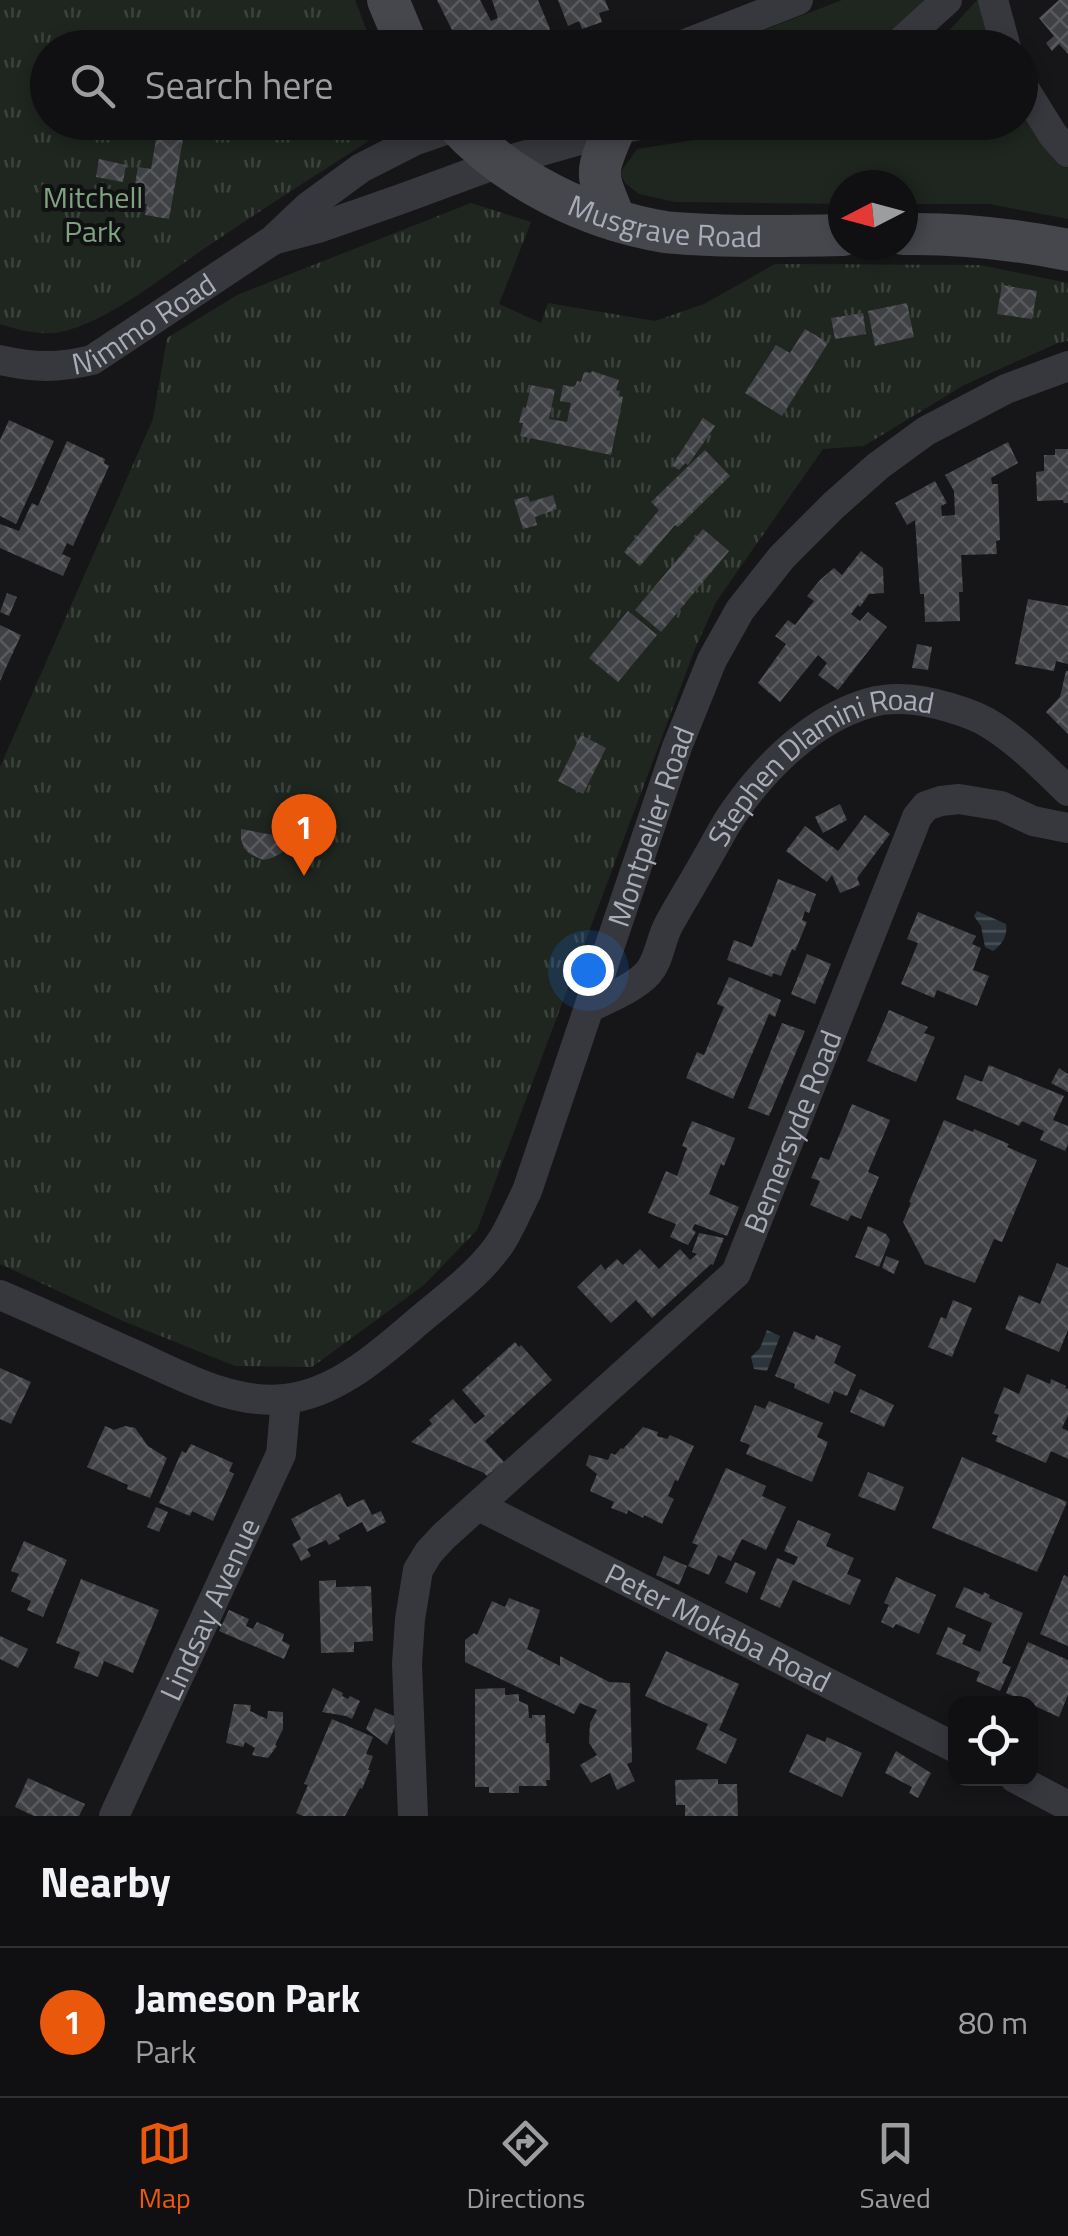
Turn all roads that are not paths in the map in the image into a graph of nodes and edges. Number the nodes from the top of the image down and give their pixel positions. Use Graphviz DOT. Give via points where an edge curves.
graph roads {
  1 [pos="388,0"];
  2 [pos="798,0"];
  3 [pos="947,0"];
  4 [pos="993,0"];
  5 [pos="400,30"];
  6 [pos="721,30"];
  7 [pos="914,30"];
  8 [pos="1001,30"];
  9 [pos="1038,111"];
  10 [pos="416,140"];
  11 [pos="477,140"];
  12 [pos="579,140"];
  13 [pos="609,140"];
  14 [pos="1068,152"];
  15 [pos="499,163"];
  16 [pos="615,220"];
  17 [pos="918,234"];
  18 [pos="828,236"];
  19 [pos="273,240"];
  20 [pos="1068,250"];
  21 [pos="0,360"];
  22 [pos="1068,366"];
  23 [pos="1068,791"];
  24 [pos="1068,828"];
  25 [pos="666,928"];
  26 [pos="608,956"];
  27 [pos="589,1008"];
  28 [pos="0,1295"];
  29 [pos="286,1399"];
  30 [pos="479,1506"];
  31 [pos="948,1744"];
  32 [pos="1030,1786"];
  33 [pos="1068,1806"];
  34 [pos="114,1816"];
  35 [pos="413,1816"];
  1 -- 5 [label="street"];
  2 -- 6 [label="street"];
  3 -- 7 [label="street"];
  4 -- 8 [label="street"];
  9 -- 14 [label="street"];
  10 -- 19 [label="street, Nimmo Road" via="360,168"];
  11 -- 15 [label="street, Musgrave Road"];
  12 -- 15 [label="street, Nimmo Road"];
  13 -- 16 [label="street" via="598,176"];
  15 -- 16 [label="street, Musgrave Road"];
  15 -- 19 [label="street, Nimmo Road"];
  16 -- 18 [label="street, Musgrave Road" via="667,232"];
  17 -- 20 [label="street"];
  19 -- 21 [label="street, Nimmo Road" via="92,360 27,367"];
  22 -- 26 [label="street, Montpelier Road" via="926,431 878,466 782,558 740,610 676,747"];
  23 -- 25 [label="street, Stephen Dlamini Road" via="1025,749 960,710 927,700 868,703 781,756 734,812"];
  24 -- 30 [label="street, Bemersyde Road" via="969,800 926,806 736,1273"];
  25 -- 26 [label="street"];
  25 -- 27 [label="street, Stephen Dlamini Road" via="642,978"];
  26 -- 27 [label="street, Montpelier Road"];
  27 -- 29 [label="street, Montpelier Road" via="527,1191 502,1240 480,1267 365,1365 323,1389"];
  28 -- 29 [label="street" via="198,1383 240,1396"];
  29 -- 34 [label="street, Lindsay Avenue" via="280,1454"];
  30 -- 31 [label="street, Peter Mokaba Road"];
  30 -- 35 [label="street" via="429,1552 413,1591 407,1664"];
  32 -- 33 [label="street"];
}
